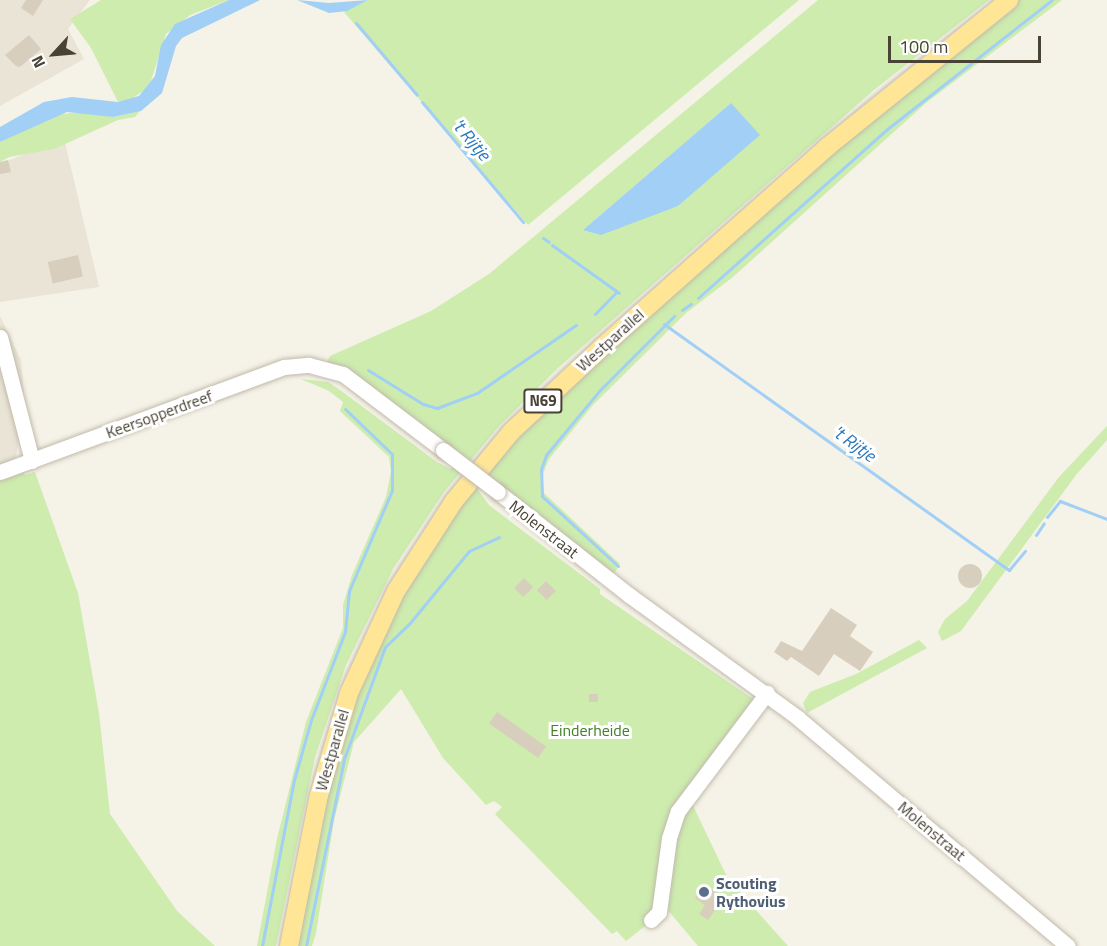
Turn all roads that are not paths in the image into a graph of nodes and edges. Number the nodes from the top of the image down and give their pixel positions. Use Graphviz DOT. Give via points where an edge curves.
graph roads {
  1 [pos="993,0"];
  2 [pos="1009,0"];
  3 [pos="0,337"];
  4 [pos="320,365"];
  5 [pos="32,461"];
  6 [pos="0,472"];
  7 [pos="767,693"];
  8 [pos="651,920"];
  9 [pos="279,946"];
  10 [pos="289,946"];
  11 [pos="1068,946"];
  1 -- 9 [label="main road, Westparallel / N69" via="877,91 596,339 488,443 446,493 383,592 339,691 310,791"];
  2 -- 10 [label="main road, Westparallel / N69" via="827,147 602,347 503,441 454,501 396,591 349,693 319,795"];
  3 -- 5 [label="street"];
  4 -- 5 [label="street, Keersopperdreef" via="284,367"];
  4 -- 7 [label="street, Molenstraat, bridge" via="343,374 629,595"];
  5 -- 6 [label="street, Keersopperdreef"];
  7 -- 8 [label="street" via="678,811 669,838 659,912"];
  7 -- 11 [label="street, Molenstraat"];
}
